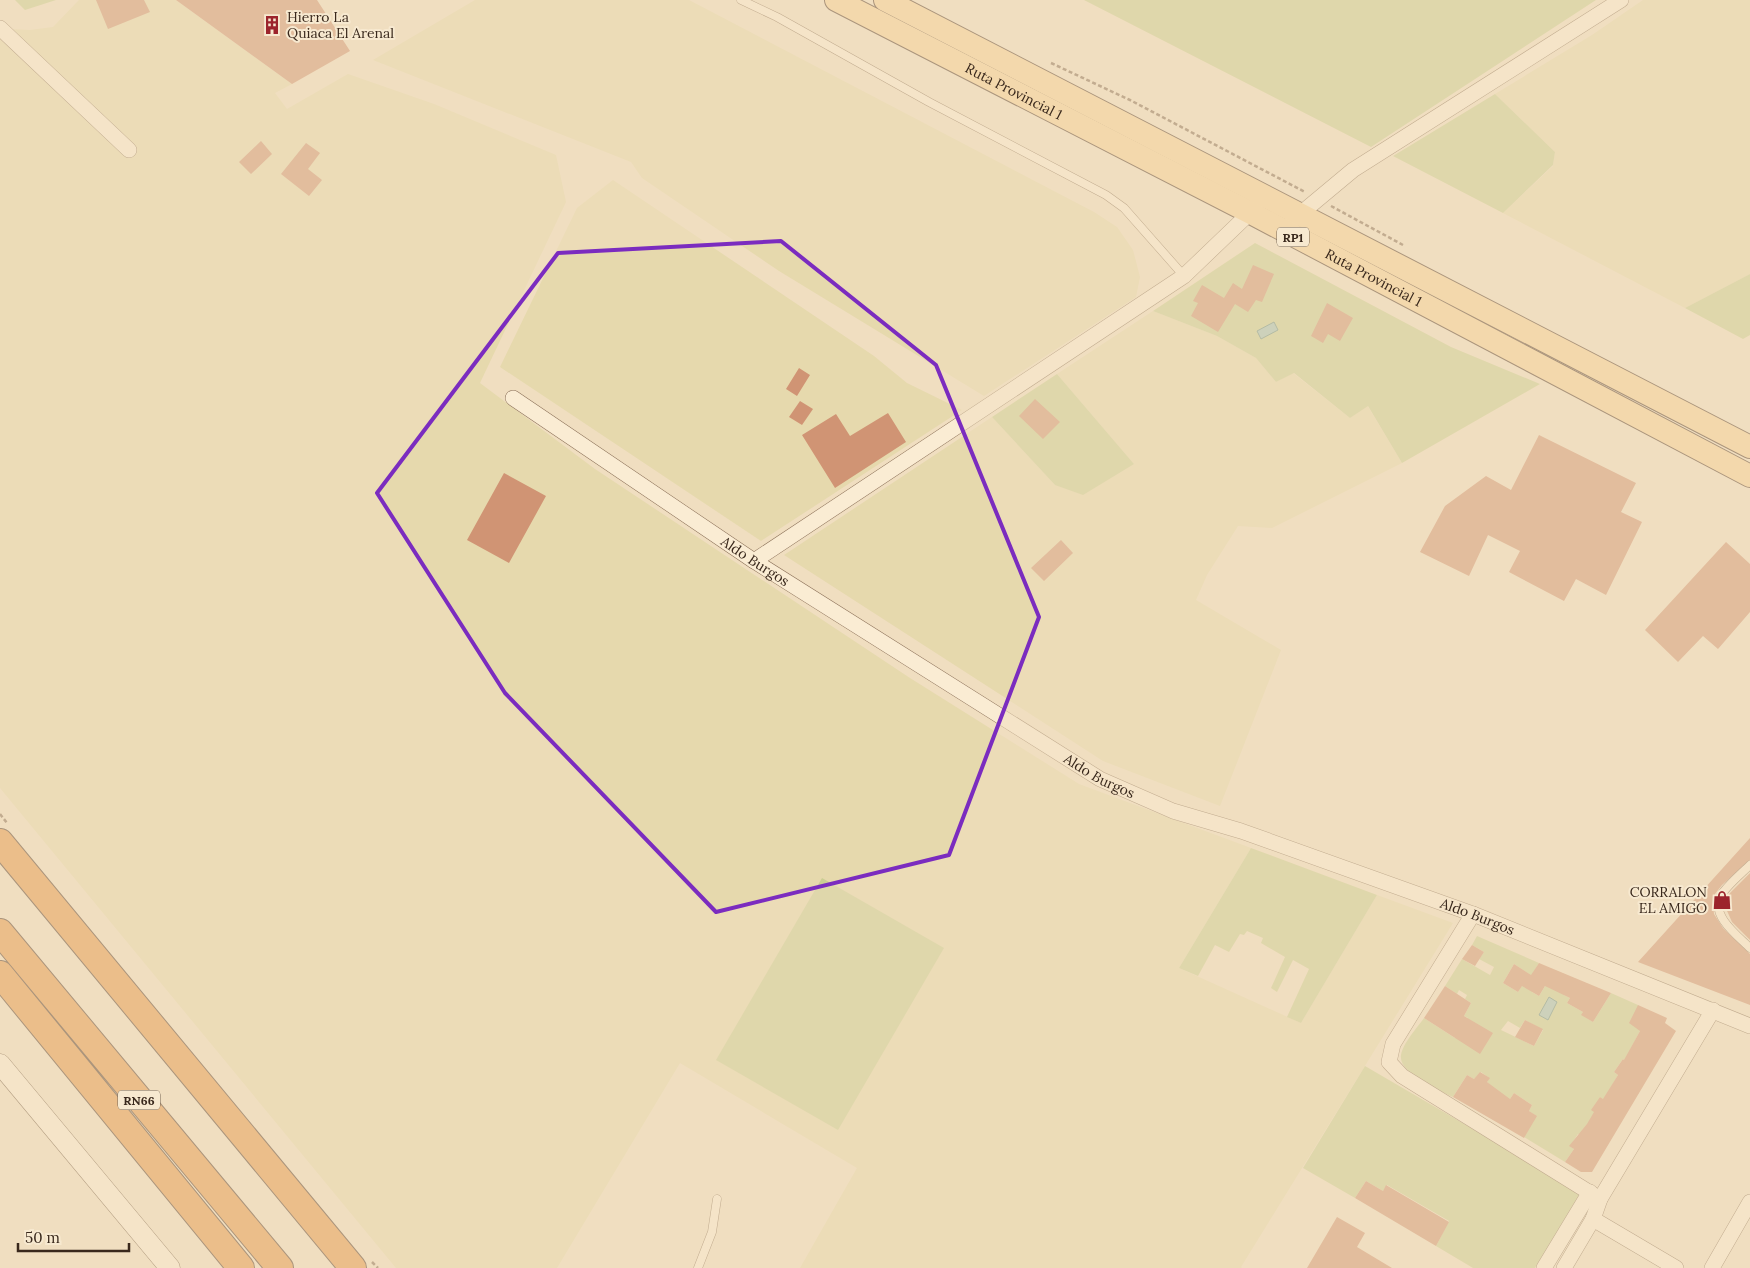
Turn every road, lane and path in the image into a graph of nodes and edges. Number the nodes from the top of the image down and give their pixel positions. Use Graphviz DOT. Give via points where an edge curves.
graph roads {
  1 [pos="741,0"];
  2 [pos="836,0"];
  3 [pos="885,0"];
  4 [pos="1621,0"];
  5 [pos="0,28"];
  6 [pos="1044,60"];
  7 [pos="129,150"];
  8 [pos="1317,198"];
  9 [pos="1258,205"];
  10 [pos="1299,214"];
  11 [pos="1283,231"];
  12 [pos="1184,276"];
  13 [pos="513,398"];
  14 [pos="1750,447"];
  15 [pos="1750,476"];
  16 [pos="754,561"];
  17 [pos="0,842"];
  18 [pos="1750,864"];
  19 [pos="1473,914"];
  20 [pos="0,932"];
  21 [pos="1750,948"];
  22 [pos="0,974"];
  23 [pos="1713,1010"];
  24 [pos="1750,1026"];
  25 [pos="0,1064"];
  26 [pos="1595,1195"];
  27 [pos="718,1199"];
  28 [pos="1750,1202"];
  29 [pos="1593,1219"];
  30 [pos="170,1268"];
  31 [pos="241,1268"];
  32 [pos="280,1268"];
  33 [pos="353,1268"];
  34 [pos="698,1268"];
  35 [pos="1544,1268"];
  36 [pos="1564,1268"];
  37 [pos="1676,1268"];
  38 [pos="1712,1268"];
  1 -- 12 [label="lane" via="1106,195 1124,208"];
  2 -- 9 [label="main road, Ruta Provincial 1 / RP1"];
  3 -- 9 [label="main road, Ruta Provincial 1 / RP1"];
  4 -- 8 [label="street" via="1353,170"];
  5 -- 7 [label="street"];
  6 -- 8 [label="path" via="1145,107"];
  8 -- 10 [label="street"];
  9 -- 10 [label="main road, Ruta Provincial 1 / RP1"];
  9 -- 11 [label="main road, Ruta Provincial 1 / RP1"];
  9 -- 12 [label="street"];
  10 -- 11 [label="street"];
  10 -- 14 [label="main road, Ruta Provincial 1 / RP1"];
  11 -- 15 [label="main road, Ruta Provincial 1 / RP1"];
  12 -- 16 [label="street"];
  13 -- 16 [label="street, Aldo Burgos"];
  16 -- 19 [label="street, Aldo Burgos" via="1100,779 1173,811 1241,831"];
  17 -- 33 [label="highway"];
  18 -- 21 [label="lane" via="1720,897 1718,910"];
  19 -- 23 [label="street, Aldo Burgos"];
  19 -- 26 [label="street" via="1393,1044 1389,1062 1402,1076"];
  20 -- 32 [label="highway, RN66"];
  22 -- 31 [label="highway, RN66"];
  23 -- 24 [label="street, Aldo Burgos"];
  23 -- 26 [label="street"];
  25 -- 30 [label="street"];
  26 -- 29 [label="street"];
  26 -- 35 [label="street"];
  27 -- 34 [label="lane" via="712,1232"];
  28 -- 38 [label="street"];
  29 -- 36 [label="street"];
  29 -- 37 [label="street"];
}
